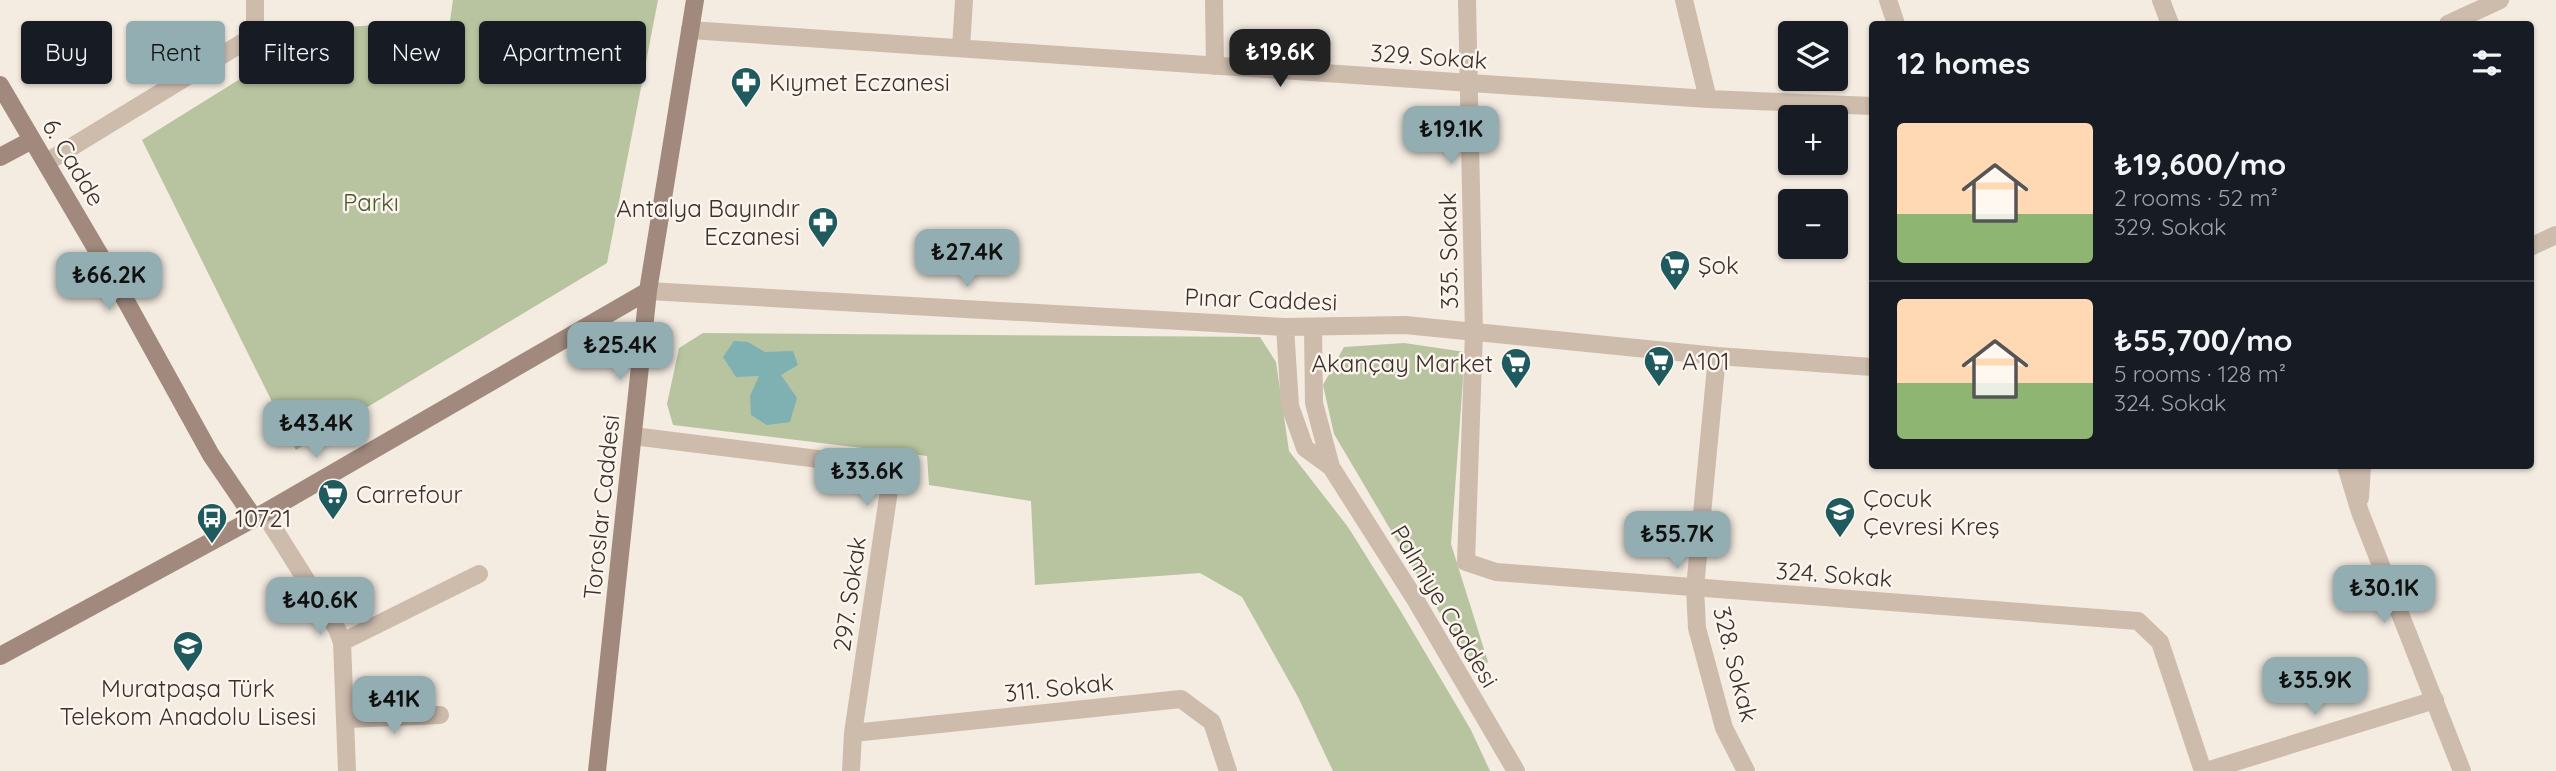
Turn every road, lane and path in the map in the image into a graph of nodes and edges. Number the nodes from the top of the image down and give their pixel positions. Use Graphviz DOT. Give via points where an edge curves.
graph roads {
  1 [pos="255,0"];
  2 [pos="695,0"];
  3 [pos="964,0"];
  4 [pos="1214,0"];
  5 [pos="1467,0"];
  6 [pos="1684,0"];
  7 [pos="1888,0"];
  8 [pos="2161,0"];
  9 [pos="2500,0"];
  10 [pos="1895,21"];
  11 [pos="2169,21"];
  12 [pos="2454,21"];
  13 [pos="690,30"];
  14 [pos="961,48"];
  15 [pos="1215,66"];
  16 [pos="1469,83"];
  17 [pos="0,85"];
  18 [pos="1709,99"];
  19 [pos="1869,106"];
  20 [pos="32,139"];
  21 [pos="0,157"];
  22 [pos="47,162"];
  23 [pos="2556,235"];
  24 [pos="2534,245"];
  25 [pos="648,291"];
  26 [pos="1285,327"];
  27 [pos="1313,327"];
  28 [pos="1474,332"];
  29 [pos="1717,356"];
  30 [pos="1869,367"];
  31 [pos="633,436"];
  32 [pos="1331,467"];
  33 [pos="2347,469"];
  34 [pos="2362,469"];
  35 [pos="2360,512"];
  36 [pos="259,515"];
  37 [pos="479,574"];
  38 [pos="1695,588"];
  39 [pos="342,642"];
  40 [pos="0,656"];
  41 [pos="2435,700"];
  42 [pos="440,715"];
  43 [pos="347,719"];
  44 [pos="853,733"];
  45 [pos="347,771"];
  46 [pos="597,771"];
  47 [pos="852,771"];
  48 [pos="1228,771"];
  49 [pos="1516,771"];
  50 [pos="1746,771"];
  51 [pos="2204,771"];
  52 [pos="2462,771"];
  1 -- 22 [label="street" via="255,35"];
  2 -- 13 [label="main road, Toroslar Caddesi"];
  3 -- 14 [label="street"];
  4 -- 15 [label="street"];
  5 -- 16 [label="street, 335. Sokak"];
  6 -- 18 [label="street"];
  7 -- 10 [label="street"];
  8 -- 11 [label="street"];
  9 -- 12 [label="street"];
  13 -- 14 [label="street, 329. Sokak"];
  13 -- 25 [label="main road, Toroslar Caddesi"];
  14 -- 15 [label="street, 329. Sokak"];
  15 -- 16 [label="street, 329. Sokak"];
  16 -- 18 [label="street, 329. Sokak"];
  16 -- 28 [label="street, 335. Sokak"];
  17 -- 20 [label="main road, 6. Cadde"];
  18 -- 19 [label="street, 329. Sokak"];
  20 -- 21 [label="main road"];
  20 -- 22 [label="main road, 6. Cadde"];
  22 -- 36 [label="main road, 6. Cadde" via="186,412"];
  23 -- 24 [label="street"];
  25 -- 26 [label="street, Pınar Caddesi"];
  25 -- 31 [label="main road, Toroslar Caddesi"];
  25 -- 36 [label="main road"];
  26 -- 27 [label="street, Pınar Caddesi"];
  26 -- 32 [label="street, Palmiye Caddesi" via="1290,406 1305,448"];
  27 -- 28 [label="street, Pınar Caddesi" via="1405,325"];
  27 -- 32 [label="street, Palmiye Caddesi" via="1314,403"];
  28 -- 29 [label="street, Pınar Caddesi"];
  28 -- 38 [label="street, 324. Sokak" via="1466,562 1496,572"];
  29 -- 30 [label="street, Pınar Caddesi"];
  29 -- 38 [label="street, 328. Sokak"];
  31 -- 44 [label="street, 297. Sokak" via="867,465 882,468 891,477"];
  31 -- 46 [label="main road, Toroslar Caddesi"];
  32 -- 49 [label="street, Palmiye Caddesi"];
  33 -- 35 [label="street"];
  34 -- 35 [label="street"];
  35 -- 41 [label="street"];
  36 -- 39 [label="street" via="338,629"];
  36 -- 40 [label="main road"];
  37 -- 39 [label="street"];
  38 -- 50 [label="street, 328. Sokak" via="1697,628 1724,728"];
  38 -- 51 [label="street, 324. Sokak" via="2138,621 2160,642"];
  39 -- 43 [label="street"];
  41 -- 51 [label="street"];
  41 -- 52 [label="street"];
  42 -- 43 [label="street"];
  43 -- 45 [label="street"];
  44 -- 47 [label="street, 297. Sokak"];
  44 -- 48 [label="street, 311. Sokak" via="1181,699 1212,722"];
}
